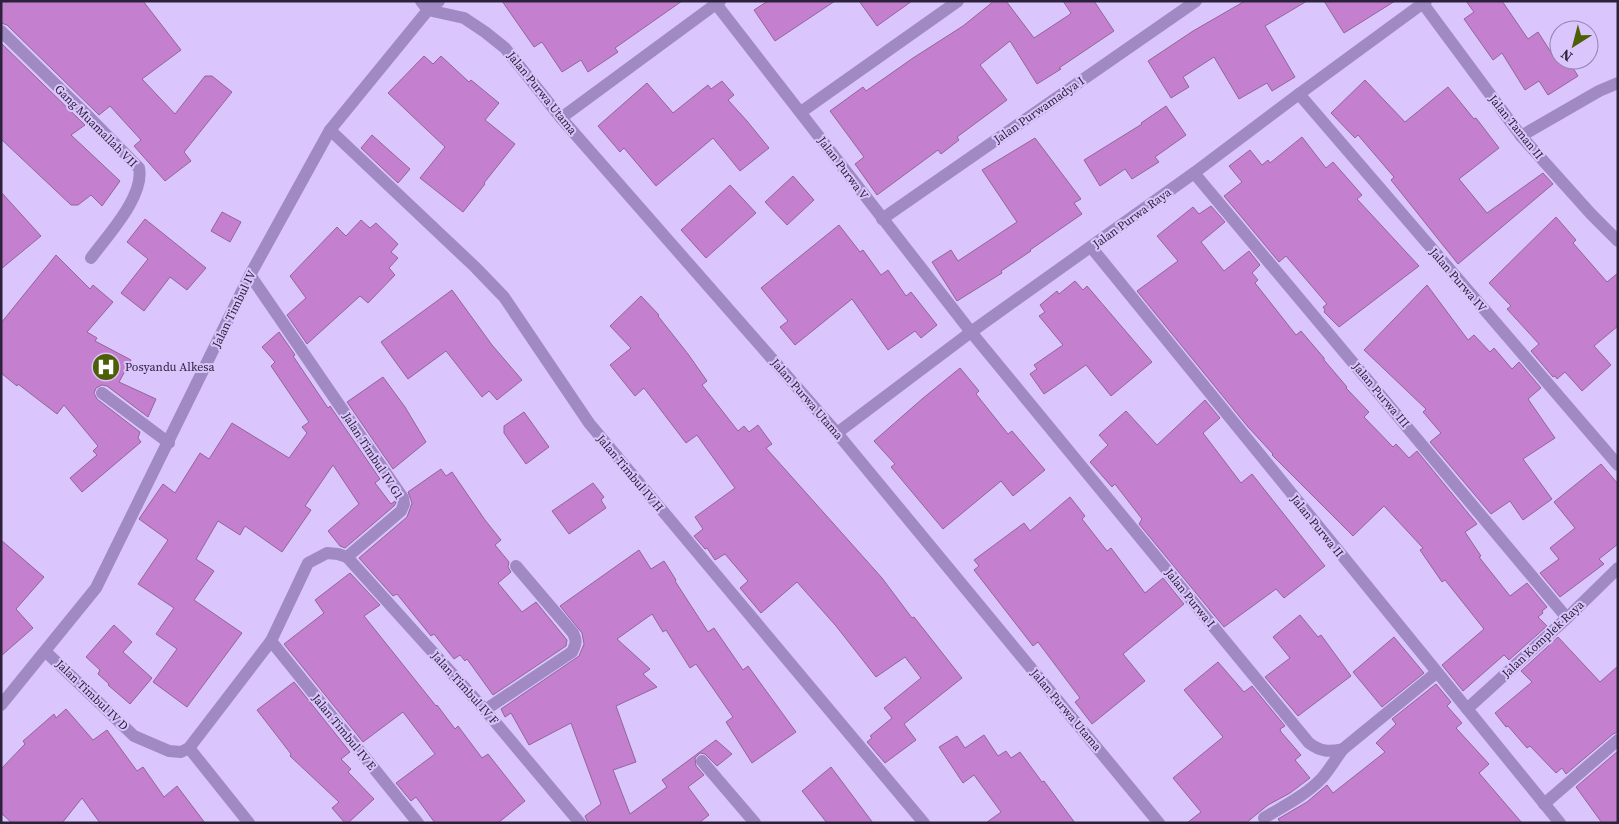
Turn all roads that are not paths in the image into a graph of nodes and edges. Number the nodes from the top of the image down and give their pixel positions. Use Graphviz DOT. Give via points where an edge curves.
graph roads {
  1 [pos="439,1"];
  2 [pos="958,1"];
  3 [pos="1196,1"];
  4 [pos="1423,2"];
  5 [pos="718,3"];
  6 [pos="425,5"];
  7 [pos="1,31"];
  8 [pos="1618,83"];
  9 [pos="1298,94"];
  10 [pos="801,112"];
  11 [pos="561,118"];
  12 [pos="330,130"];
  13 [pos="1521,136"];
  14 [pos="1194,173"];
  15 [pos="882,218"];
  16 [pos="1618,241"];
  17 [pos="1091,247"];
  18 [pos="91,258"];
  19 [pos="250,276"];
  20 [pos="971,332"];
  21 [pos="102,393"];
  22 [pos="837,433"];
  23 [pos="169,443"];
  24 [pos="1618,465"];
  25 [pos="347,557"];
  26 [pos="516,566"];
  27 [pos="1618,568"];
  28 [pos="1567,618"];
  29 [pos="271,641"];
  30 [pos="46,652"];
  31 [pos="1436,672"];
  32 [pos="1,705"];
  33 [pos="1467,709"];
  34 [pos="485,710"];
  35 [pos="1618,740"];
  36 [pos="189,748"];
  37 [pos="1343,749"];
  38 [pos="702,761"];
  39 [pos="1544,804"];
  40 [pos="1154,821"];
  41 [pos="1263,821"];
  42 [pos="249,823"];
  43 [pos="418,823"];
  44 [pos="580,823"];
  45 [pos="755,823"];
  46 [pos="924,823"];
  47 [pos="1560,823"];
  1 -- 6 [label="street, Jalan Timbul IV"];
  2 -- 10 [label="street"];
  3 -- 15 [label="street, Jalan Purwamadya I"];
  4 -- 9 [label="street, Jalan Purwa Raya"];
  4 -- 13 [label="street, Jalan Taman II"];
  5 -- 10 [label="street, Jalan Purwa V"];
  5 -- 11 [label="street"];
  6 -- 11 [label="street, Jalan Purwa Utama" via="464,18 505,48"];
  6 -- 12 [label="street, Jalan Timbul IV"];
  7 -- 18 [label="street, Gang Muamallah VII" via="139,168 138,186 130,205"];
  8 -- 13 [label="street"];
  9 -- 14 [label="street, Jalan Purwa Raya"];
  9 -- 24 [label="street, Jalan Purwa IV"];
  10 -- 15 [label="street, Jalan Purwa V"];
  11 -- 22 [label="street, Jalan Purwa Utama"];
  12 -- 19 [label="street, Jalan Timbul IV"];
  12 -- 46 [label="street, Jalan Timbul IV H" via="504,297 589,424"];
  13 -- 16 [label="street, Jalan Taman II"];
  14 -- 17 [label="street, Jalan Purwa Raya"];
  14 -- 28 [label="street, Jalan Purwa III"];
  15 -- 20 [label="street, Jalan Purwa V"];
  17 -- 20 [label="street, Jalan Purwa Raya"];
  17 -- 31 [label="street, Jalan Purwa II"];
  19 -- 23 [label="street, Jalan Timbul IV"];
  19 -- 25 [label="street, Jalan Timbul IV G1" via="403,498 401,511"];
  20 -- 22 [label="street, Jalan Purwa Raya"];
  20 -- 37 [label="street, Jalan Purwa I" via="1309,743 1318,750"];
  21 -- 23 [label="street"];
  22 -- 40 [label="street, Jalan Purwa Utama"];
  23 -- 30 [label="street, Jalan Timbul IV" via="96,588"];
  25 -- 29 [label="street" via="327,553 308,563"];
  25 -- 34 [label="street, Jalan Timbul IV F"];
  26 -- 34 [label="street" via="572,633 576,645 572,652"];
  27 -- 28 [label="street, Jalan Komplek Raya"];
  28 -- 33 [label="street, Jalan Komplek Raya"];
  29 -- 36 [label="street"];
  29 -- 43 [label="street, Jalan Timbul IV E"];
  30 -- 32 [label="street, Jalan Timbul IV"];
  30 -- 36 [label="street, Jalan Timbul IV D" via="134,736 169,751 181,752"];
  31 -- 33 [label="street, Jalan Purwa II"];
  31 -- 37 [label="street"];
  33 -- 39 [label="street, Jalan Purwa II"];
  34 -- 44 [label="street, Jalan Timbul IV F"];
  35 -- 39 [label="street"];
  36 -- 42 [label="street"];
  37 -- 41 [label="street" via="1313,786"];
  38 -- 45 [label="street"];
  39 -- 47 [label="street, Jalan Purwa II"];
}
